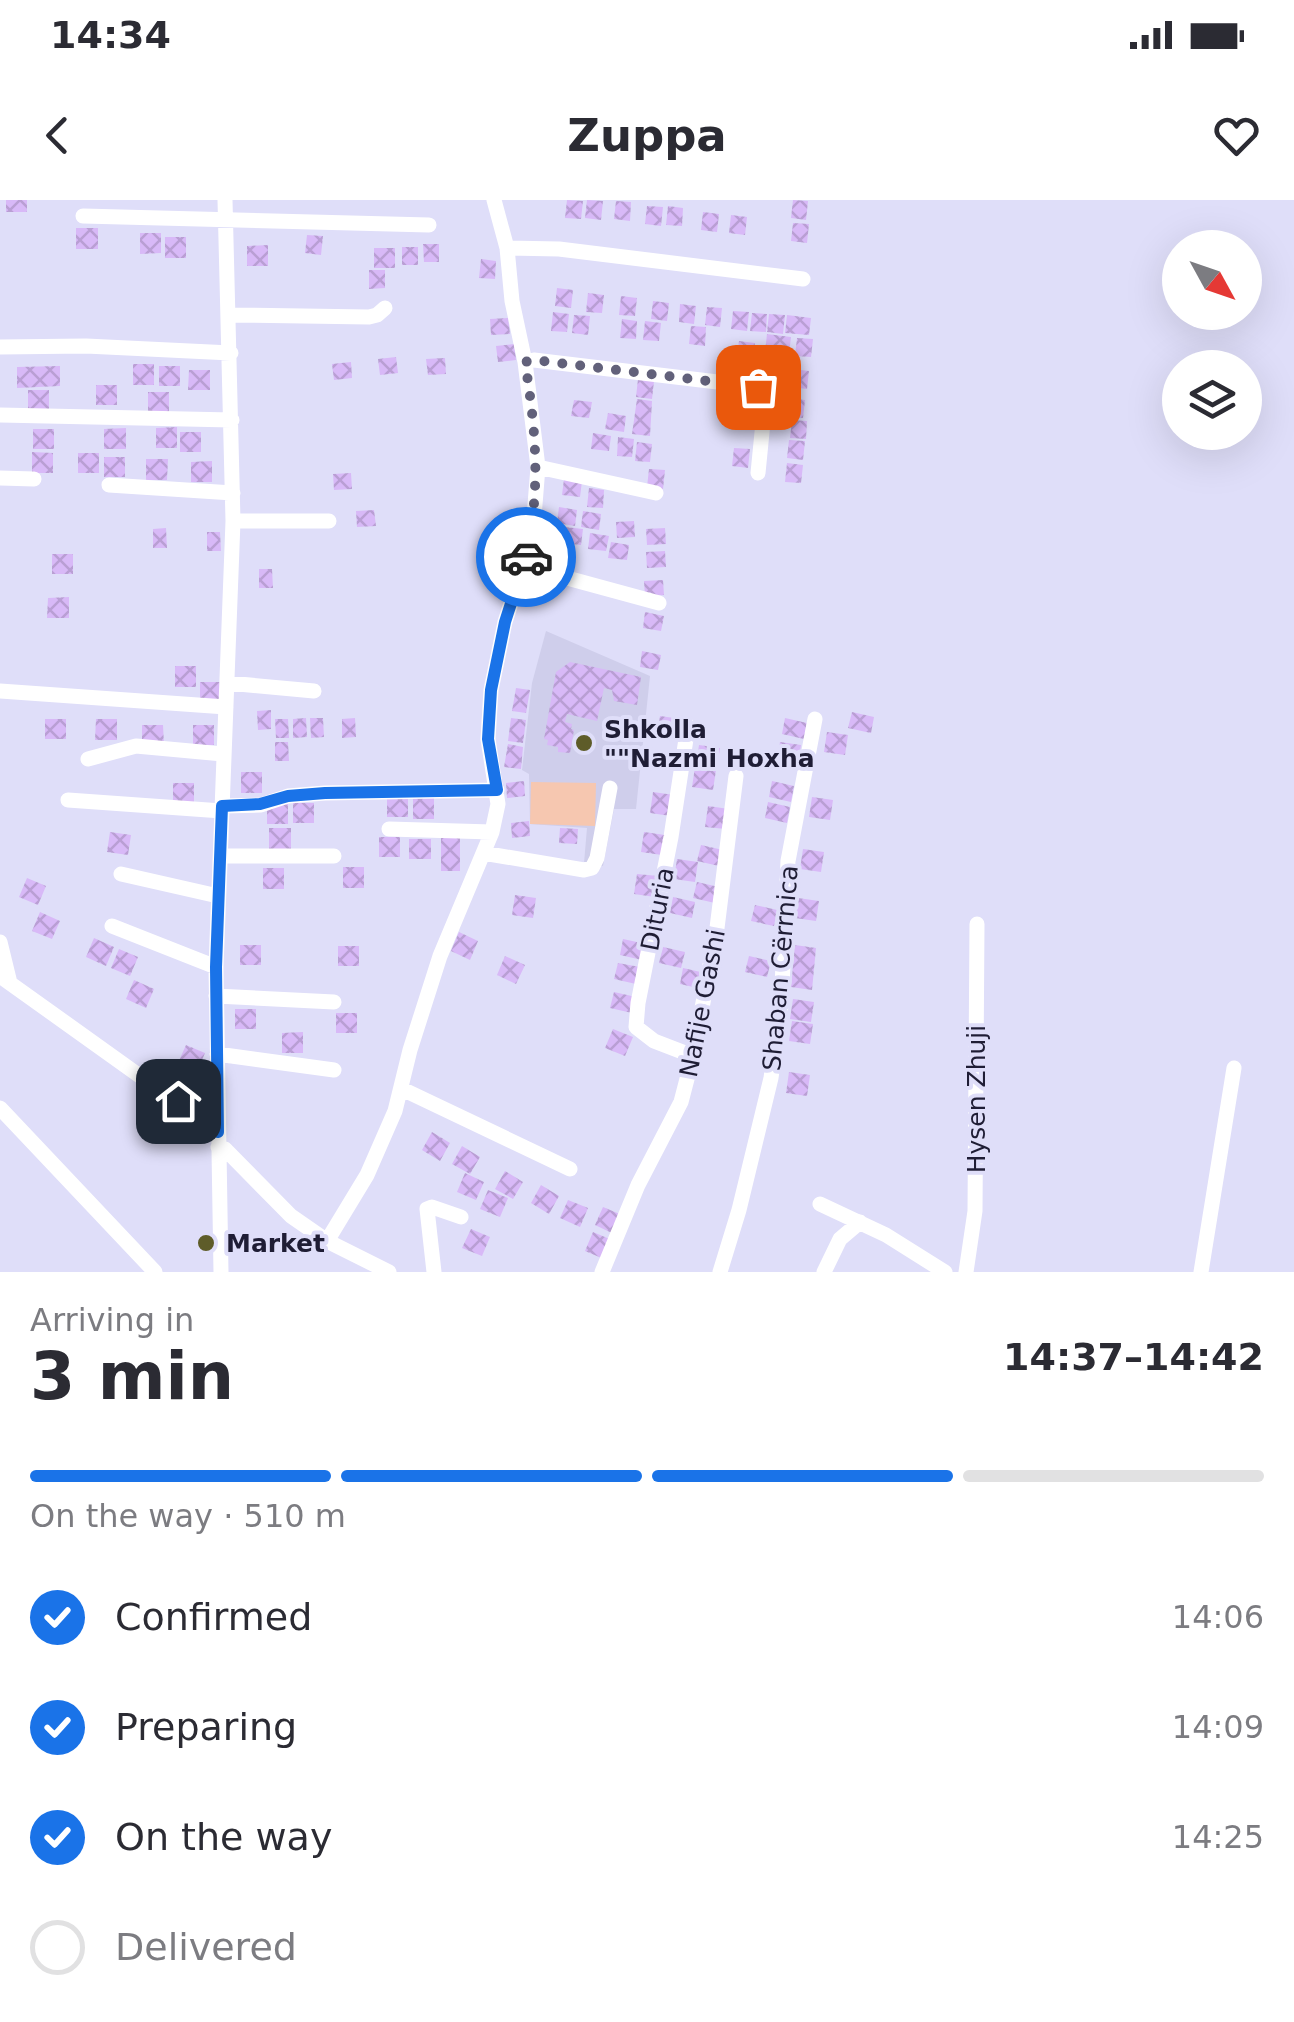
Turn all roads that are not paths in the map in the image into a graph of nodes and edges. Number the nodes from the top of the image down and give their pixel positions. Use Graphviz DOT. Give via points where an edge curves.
graph roads {
  1 [pos="225,200"];
  2 [pos="494,200"];
  3 [pos="83,216"];
  4 [pos="226,220"];
  5 [pos="430,225"];
  6 [pos="507,248"];
  7 [pos="803,279"];
  8 [pos="385,308"];
  9 [pos="230,315"];
  10 [pos="0,347"];
  11 [pos="231,353"];
  12 [pos="525,362"];
  13 [pos="0,415"];
  14 [pos="232,420"];
  15 [pos="538,467"];
  16 [pos="758,473"];
  17 [pos="0,478"];
  18 [pos="34,479"];
  19 [pos="109,485"];
  20 [pos="233,493"];
  21 [pos="656,493"];
  22 [pos="234,521"];
  23 [pos="329,521"];
  24 [pos="524,566"];
  25 [pos="658,603"];
  26 [pos="228,683"];
  27 [pos="0,691"];
  28 [pos="314,691"];
  29 [pos="226,707"];
  30 [pos="815,719"];
  31 [pos="688,726"];
  32 [pos="223,754"];
  33 [pos="88,759"];
  34 [pos="736,776"];
  35 [pos="610,788"];
  36 [pos="497,790"];
  37 [pos="68,800"];
  38 [pos="222,808"];
  39 [pos="389,830"];
  40 [pos="492,832"];
  41 [pos="483,853"];
  42 [pos="222,856"];
  43 [pos="334,856"];
  44 [pos="121,874"];
  45 [pos="218,896"];
  46 [pos="977,924"];
  47 [pos="112,926"];
  48 [pos="0,942"];
  49 [pos="216,967"];
  50 [pos="5,980"];
  51 [pos="216,996"];
  52 [pos="334,1002"];
  53 [pos="217,1054"];
  54 [pos="694,1056"];
  55 [pos="1234,1068"];
  56 [pos="334,1070"];
  57 [pos="402,1090"];
  58 [pos="0,1108"];
  59 [pos="218,1139"];
  60 [pos="570,1169"];
  61 [pos="820,1204"];
  62 [pos="462,1218"];
  63 [pos="860,1222"];
  64 [pos="327,1241"];
  65 [pos="917,1264"];
  66 [pos="146,1269"];
  67 [pos="221,1272"];
  68 [pos="389,1272"];
  69 [pos="434,1272"];
  70 [pos="602,1272"];
  71 [pos="720,1272"];
  72 [pos="824,1272"];
  73 [pos="944,1272"];
  74 [pos="966,1272"];
  75 [pos="1201,1272"];
  1 -- 4 [label="street"];
  2 -- 6 [label="street"];
  3 -- 4 [label="street"];
  4 -- 5 [label="street"];
  4 -- 9 [label="street"];
  6 -- 7 [label="street"];
  6 -- 12 [label="street"];
  8 -- 9 [label="street" via="369,317"];
  9 -- 11 [label="street"];
  10 -- 11 [label="street"];
  11 -- 14 [label="street"];
  12 -- 15 [label="street"];
  12 -- 16 [label="street" via="758,387 766,392 766,405"];
  13 -- 14 [label="street"];
  14 -- 20 [label="street"];
  15 -- 21 [label="street"];
  15 -- 24 [label="street"];
  17 -- 18 [label="street"];
  19 -- 20 [label="street"];
  20 -- 22 [label="street"];
  22 -- 23 [label="street"];
  22 -- 26 [label="street"];
  24 -- 25 [label="street"];
  24 -- 36 [label="street" via="491,690 488,739"];
  26 -- 28 [label="street"];
  26 -- 29 [label="street"];
  27 -- 29 [label="street"];
  29 -- 32 [label="street"];
  30 -- 71 [label="street, Shaban Cërrnica" via="788,860 771,1078"];
  31 -- 54 [label="street, Dituria" via="636,1027"];
  32 -- 33 [label="street" via="136,746"];
  32 -- 38 [label="street"];
  34 -- 54 [label="street, Nafije Gashi"];
  35 -- 41 [label="street" via="592,868"];
  36 -- 38 [label="street" via="325,793"];
  36 -- 40 [label="street"];
  37 -- 38 [label="street"];
  38 -- 42 [label="street"];
  39 -- 40 [label="street"];
  40 -- 41 [label="street"];
  41 -- 57 [label="street" via="440,956"];
  42 -- 43 [label="street"];
  42 -- 45 [label="street"];
  44 -- 45 [label="street"];
  45 -- 49 [label="street"];
  46 -- 74 [label="street, Hysen Zhuji" via="975,1212"];
  47 -- 49 [label="street"];
  48 -- 50 [label="street"];
  49 -- 51 [label="street"];
  50 -- 59 [label="street"];
  51 -- 52 [label="street"];
  51 -- 53 [label="street"];
  53 -- 56 [label="street"];
  53 -- 59 [label="street"];
  54 -- 70 [label="street, Nafije Gashi" via="681,1102"];
  55 -- 75 [label="street"];
  57 -- 60 [label="street"];
  57 -- 64 [label="street" via="367,1175"];
  58 -- 66 [label="street"];
  59 -- 64 [label="street" via="291,1216"];
  59 -- 67 [label="street"];
  61 -- 63 [label="street"];
  62 -- 69 [label="street" via="427,1209"];
  63 -- 65 [label="street"];
  63 -- 72 [label="street" via="840,1239"];
  64 -- 68 [label="street"];
  65 -- 73 [label="street"];
}
